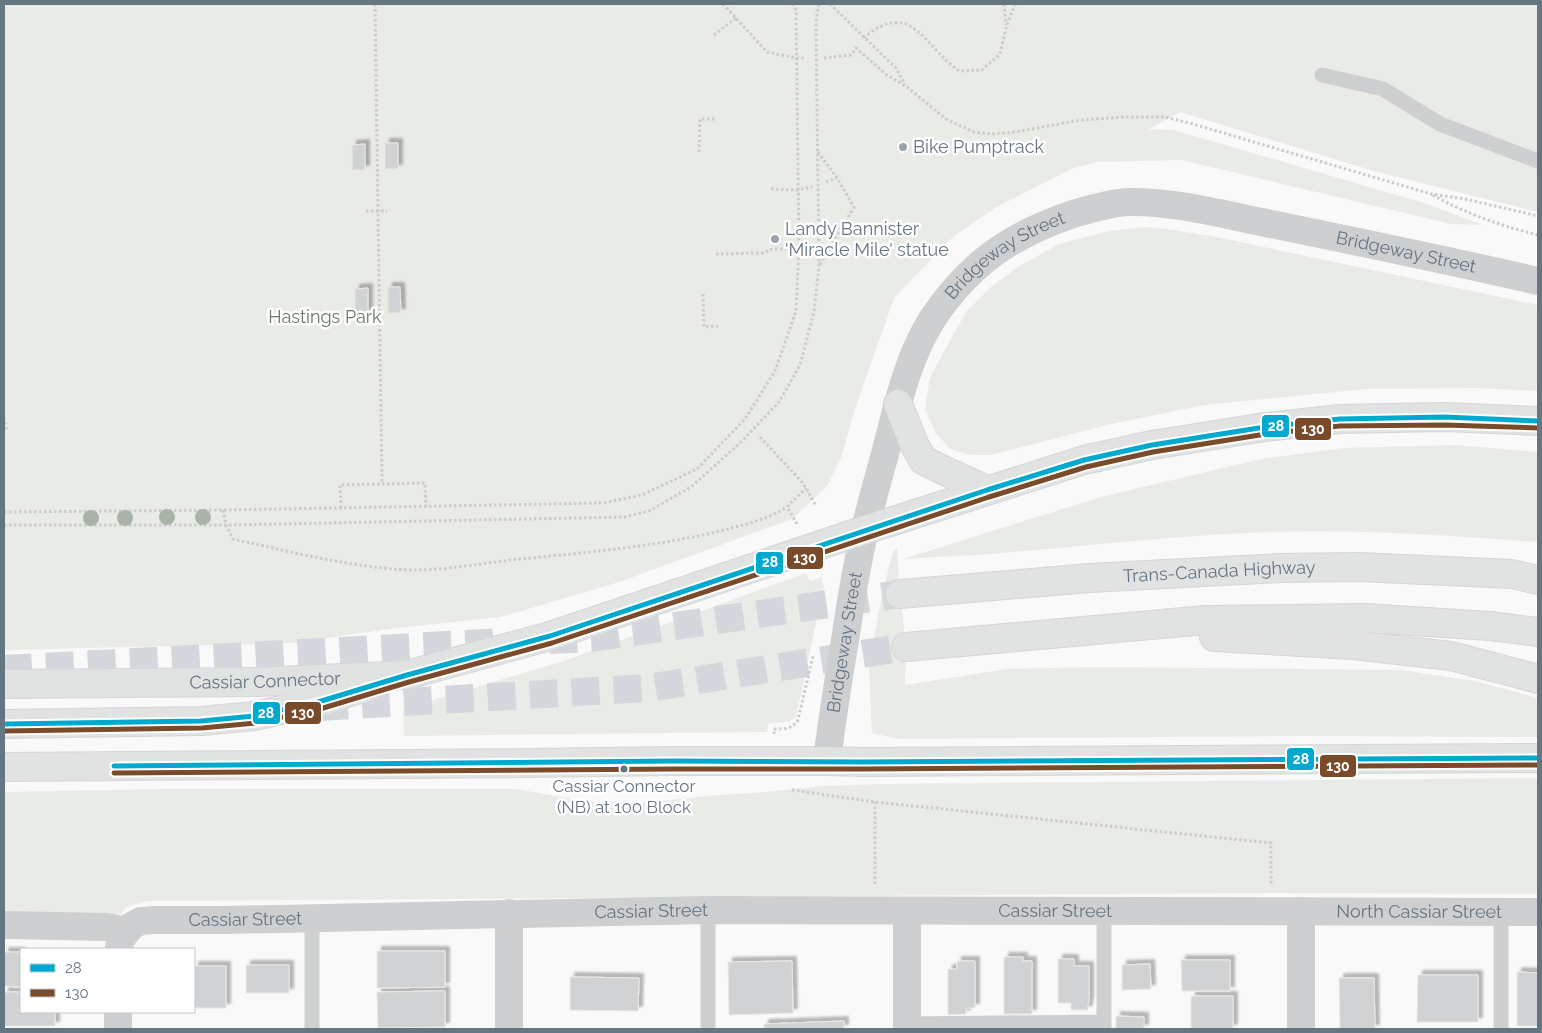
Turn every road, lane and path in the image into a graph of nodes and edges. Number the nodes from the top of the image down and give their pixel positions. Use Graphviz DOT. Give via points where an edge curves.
graph roads {
  1 [pos="375,4"];
  2 [pos="723,4"];
  3 [pos="793,4"];
  4 [pos="819,4"];
  5 [pos="830,4"];
  6 [pos="1004,4"];
  7 [pos="1015,4"];
  8 [pos="736,18"];
  9 [pos="1006,28"];
  10 [pos="714,35"];
  11 [pos="864,38"];
  12 [pos="797,58"];
  13 [pos="805,58"];
  14 [pos="824,58"];
  15 [pos="1322,75"];
  16 [pos="906,88"];
  17 [pos="715,119"];
  18 [pos="817,151"];
  19 [pos="699,152"];
  20 [pos="1538,161"];
  21 [pos="837,178"];
  22 [pos="826,182"];
  23 [pos="812,187"];
  24 [pos="771,189"];
  25 [pos="798,190"];
  26 [pos="1430,194"];
  27 [pos="366,211"];
  28 [pos="378,211"];
  29 [pos="387,211"];
  30 [pos="1538,216"];
  31 [pos="1538,235"];
  32 [pos="800,249"];
  33 [pos="716,254"];
  34 [pos="819,266"];
  35 [pos="1538,281"];
  36 [pos="703,294"];
  37 [pos="718,326"];
  38 [pos="898,404"];
  39 [pos="4,417"];
  40 [pos="1538,421"];
  41 [pos="4,431"];
  42 [pos="760,437"];
  43 [pos="382,483"];
  44 [pos="806,488"];
  45 [pos="987,490"];
  46 [pos="426,506"];
  47 [pos="816,506"];
  48 [pos="341,508"];
  49 [pos="787,508"];
  50 [pos="223,510"];
  51 [pos="4,512"];
  52 [pos="795,520"];
  53 [pos="4,525"];
  54 [pos="226,525"];
  55 [pos="864,530"];
  56 [pos="1530,576"];
  57 [pos="900,594"];
  58 [pos="1093,630"];
  59 [pos="1538,632"];
  60 [pos="906,647"];
  61 [pos="813,656"];
  62 [pos="406,675"];
  63 [pos="1538,679"];
  64 [pos="4,684"];
  65 [pos="4,724"];
  66 [pos="774,734"];
  67 [pos="1538,758"];
  68 [pos="827,760"];
  69 [pos="4,767"];
  70 [pos="783,789"];
  71 [pos="876,802"];
  72 [pos="875,893"];
  73 [pos="1271,893"];
  74 [pos="708,910"];
  75 [pos="1104,910"];
  76 [pos="907,911"];
  77 [pos="1301,912"];
  78 [pos="1538,912"];
  79 [pos="1501,913"];
  80 [pos="509,914"];
  81 [pos="312,918"];
  82 [pos="4,925"];
  83 [pos="123,940"];
  84 [pos="118,1013"];
  85 [pos="907,1026"];
  86 [pos="1104,1026"];
  87 [pos="118,1029"];
  88 [pos="312,1029"];
  89 [pos="509,1029"];
  90 [pos="708,1029"];
  91 [pos="1301,1029"];
  92 [pos="1501,1029"];
  1 -- 28 [label="path"];
  2 -- 8 [label="path"];
  3 -- 12 [label="path" via="796,10"];
  4 -- 18 [label="path" via="816,21"];
  5 -- 11 [label="path"];
  6 -- 9 [label="path"];
  7 -- 9 [label="path"];
  8 -- 10 [label="path"];
  8 -- 12 [label="path" via="767,52"];
  9 -- 11 [label="path" via="1000,54 982,70 958,71 908,25 890,23 871,31"];
  11 -- 16 [label="path" via="896,68"];
  12 -- 13 [label="path"];
  12 -- 25 [label="path"];
  14 -- 16 [label="path" via="851,55 856,48"];
  15 -- 20 [label="lane" via="1383,90 1440,124"];
  16 -- 26 [label="path" via="946,119 974,132 992,134 1081,120 1165,117"];
  17 -- 19 [label="path" via="700,119"];
  18 -- 21 [label="path"];
  18 -- 34 [label="path"];
  21 -- 22 [label="path"];
  21 -- 34 [label="path" via="854,207"];
  23 -- 25 [label="path"];
  24 -- 25 [label="path"];
  25 -- 32 [label="path"];
  26 -- 30 [label="path"];
  26 -- 31 [label="path" via="1453,207"];
  27 -- 28 [label="path"];
  28 -- 29 [label="path"];
  28 -- 43 [label="path"];
  32 -- 33 [label="path"];
  32 -- 46 [label="path" via="796,311 775,371 745,419 697,469 642,495 603,503"];
  34 -- 54 [label="path" via="814,312 800,365 779,402 691,487 649,511 625,517"];
  35 -- 38 [label="street, Bridgeway Street" via="1203,210 1126,202 1055,220 1010,242 973,268 931,320 910,363"];
  36 -- 37 [label="path" via="704,327"];
  38 -- 45 [label="main road" via="923,460"];
  38 -- 55 [label="street, Bridgeway Street"];
  39 -- 41 [label="path"];
  40 -- 45 [label="main road, Cassiar Connector" via="1444,416 1340,418 1265,427 1152,445 1084,460"];
  42 -- 44 [label="path"];
  43 -- 46 [label="path" via="425,483"];
  43 -- 48 [label="path" via="340,485"];
  44 -- 47 [label="path"];
  44 -- 49 [label="path"];
  45 -- 55 [label="main road, Cassiar Connector"];
  46 -- 48 [label="path"];
  48 -- 50 [label="path"];
  49 -- 52 [label="path"];
  49 -- 54 [label="path" via="775,515 690,538 441,569 394,569 310,556 234,540"];
  50 -- 51 [label="path"];
  50 -- 54 [label="path"];
  53 -- 54 [label="path"];
  55 -- 62 [label="main road, Cassiar Connector" via="550,636"];
  55 -- 68 [label="street, Bridgeway Street"];
  56 -- 57 [label="main road, Trans-Canada Highway" via="1359,567 1281,568 1089,578"];
  58 -- 59 [label="main road" via="1206,620 1364,618"];
  58 -- 60 [label="main road"];
  58 -- 63 [label="main road" via="1353,645 1451,656"];
  61 -- 66 [label="path" via="798,720 794,726 774,729"];
  62 -- 64 [label="main road, Cassiar Connector" via="257,682"];
  62 -- 65 [label="main road" via="318,702 254,716 201,721"];
  67 -- 68 [label="main road"];
  68 -- 69 [label="main road"];
  70 -- 71 [label="path"];
  71 -- 72 [label="path"];
  71 -- 73 [label="path" via="1272,842"];
  74 -- 76 [label="street, Cassiar Street"];
  74 -- 80 [label="street, Cassiar Street"];
  74 -- 90 [label="lane"];
  75 -- 76 [label="street, Cassiar Street"];
  75 -- 77 [label="street, Cassiar Street"];
  75 -- 86 [label="lane"];
  76 -- 85 [label="street"];
  77 -- 79 [label="street, North Cassiar Street"];
  77 -- 91 [label="street"];
  78 -- 79 [label="street, North Cassiar Street"];
  79 -- 92 [label="lane"];
  80 -- 81 [label="street, Cassiar Street"];
  80 -- 89 [label="street"];
  81 -- 83 [label="street, Cassiar Street" via="141,921 133,925"];
  81 -- 88 [label="lane"];
  82 -- 83 [label="street, Cassiar Street" via="107,927"];
  84 -- 87 [label="street"];
  85 -- 86 [label="lane"];
}
